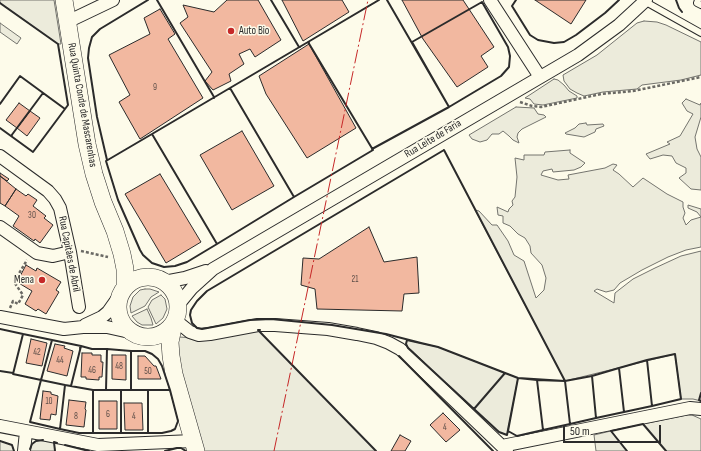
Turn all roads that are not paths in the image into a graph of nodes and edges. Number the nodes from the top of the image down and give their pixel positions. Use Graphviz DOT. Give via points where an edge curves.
graph roads {
  1 [pos="64,0"];
  2 [pos="113,0"];
  3 [pos="490,0"];
  4 [pos="698,0"];
  5 [pos="645,1"];
  6 [pos="701,5"];
  7 [pos="67,22"];
  8 [pos="701,33"];
  9 [pos="540,76"];
  10 [pos="0,156"];
  11 [pos="0,227"];
  12 [pos="115,231"];
  13 [pos="70,252"];
  14 [pos="213,269"];
  15 [pos="161,280"];
  16 [pos="123,292"];
  17 [pos="79,307"];
  18 [pos="176,316"];
  19 [pos="0,317"];
  20 [pos="83,327"];
  21 [pos="138,335"];
  22 [pos="174,374"];
  23 [pos="701,409"];
  24 [pos="0,426"];
  25 [pos="26,432"];
  26 [pos="194,446"];
  27 [pos="99,448"];
  28 [pos="504,449"];
  29 [pos="24,451"];
  1 -- 7 [label="street, Rua Quinta Conde de Mascarenhas"];
  2 -- 7 [label="street"];
  3 -- 9 [label="street"];
  4 -- 6 [label="lane" via="697,3"];
  5 -- 8 [label="lane"];
  5 -- 9 [label="street, Rua Leite de Faria" via="619,25 578,55"];
  7 -- 12 [label="street, Rua Quinta Conde de Mascarenhas" via="87,144 99,188"];
  9 -- 14 [label="street, Rua Leite de Faria"];
  10 -- 13 [label="street, Rua Capitães de Abril" via="55,199 62,216"];
  11 -- 13 [label="street" via="32,251 45,256"];
  12 -- 15 [label="street, Rua Quinta Conde de Mascarenhas" via="133,260"];
  12 -- 16 [label="street, Rua Quinta Conde de Mascarenhas" via="126,274"];
  13 -- 17 [label="street, Rua Capitães de Abril"];
  14 -- 15 [label="street" via="184,278"];
  14 -- 18 [label="street" via="192,288"];
  15 -- 16 [label="street" via="140,278"];
  15 -- 18 [label="street" via="174,292"];
  16 -- 20 [label="street" via="102,317"];
  16 -- 21 [label="street" via="118,304 118,313 127,328"];
  18 -- 21 [label="street" via="168,330 160,334 151,337"];
  18 -- 22 [label="street" via="170,342"];
  18 -- 28 [label="street" via="190,332 199,334 275,325 328,329 389,343 409,357"];
  19 -- 20 [label="street" via="64,329"];
  20 -- 21 [label="street" via="107,327"];
  21 -- 22 [label="street" via="158,349"];
  22 -- 26 [label="street"];
  23 -- 28 [label="street" via="690,408"];
  24 -- 25 [label="street"];
  25 -- 27 [label="street"];
  25 -- 29 [label="street"];
  26 -- 27 [label="street"];
}
